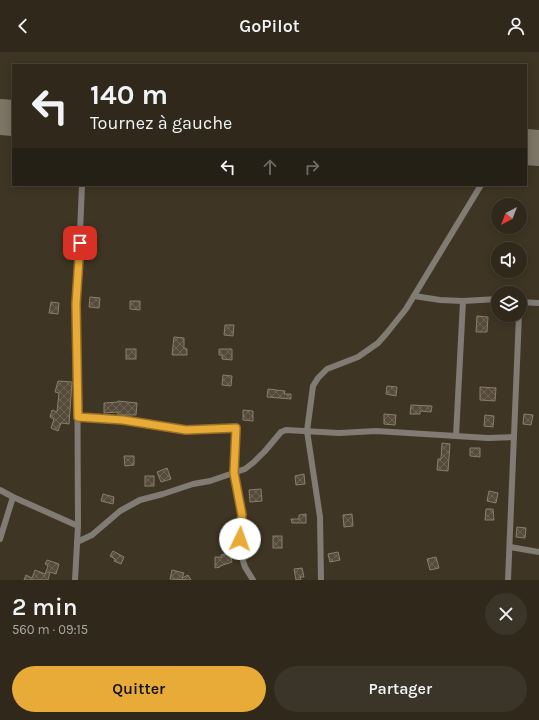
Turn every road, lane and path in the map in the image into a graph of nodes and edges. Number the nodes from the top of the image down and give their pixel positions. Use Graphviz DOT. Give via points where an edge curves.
graph roads {
  1 [pos="82,186"];
  2 [pos="480,186"];
  3 [pos="414,296"];
  4 [pos="491,299"];
  5 [pos="463,301"];
  6 [pos="527,302"];
  7 [pos="539,303"];
  8 [pos="519,322"];
  9 [pos="78,417"];
  10 [pos="307,431"];
  11 [pos="456,436"];
  12 [pos="514,436"];
  13 [pos="234,473"];
  14 [pos="0,490"];
  15 [pos="13,497"];
  16 [pos="78,526"];
  17 [pos="0,538"];
  18 [pos="77,542"];
  19 [pos="510,547"];
  20 [pos="539,552"];
  21 [pos="75,580"];
  22 [pos="253,580"];
  23 [pos="321,580"];
  24 [pos="508,580"];
  1 -- 9 [label="street" via="76,304"];
  2 -- 3 [label="street"];
  3 -- 5 [label="street"];
  3 -- 10 [label="street" via="378,343 358,358 327,369 318,378 313,386"];
  4 -- 5 [label="street"];
  5 -- 11 [label="street"];
  6 -- 7 [label="street"];
  8 -- 12 [label="street"];
  9 -- 13 [label="street" via="123,420 186,430 236,428"];
  9 -- 16 [label="street"];
  10 -- 11 [label="street" via="376,431"];
  10 -- 13 [label="street" via="281,432 254,462"];
  10 -- 23 [label="street" via="320,518"];
  11 -- 12 [label="street"];
  12 -- 19 [label="street"];
  13 -- 18 [label="street" via="140,500 120,511 92,535"];
  13 -- 22 [label="street" via="242,515 240,551"];
  14 -- 15 [label="street"];
  15 -- 16 [label="street"];
  15 -- 17 [label="street"];
  16 -- 18 [label="street"];
  18 -- 21 [label="street"];
  19 -- 20 [label="street"];
  19 -- 24 [label="street"];
}
